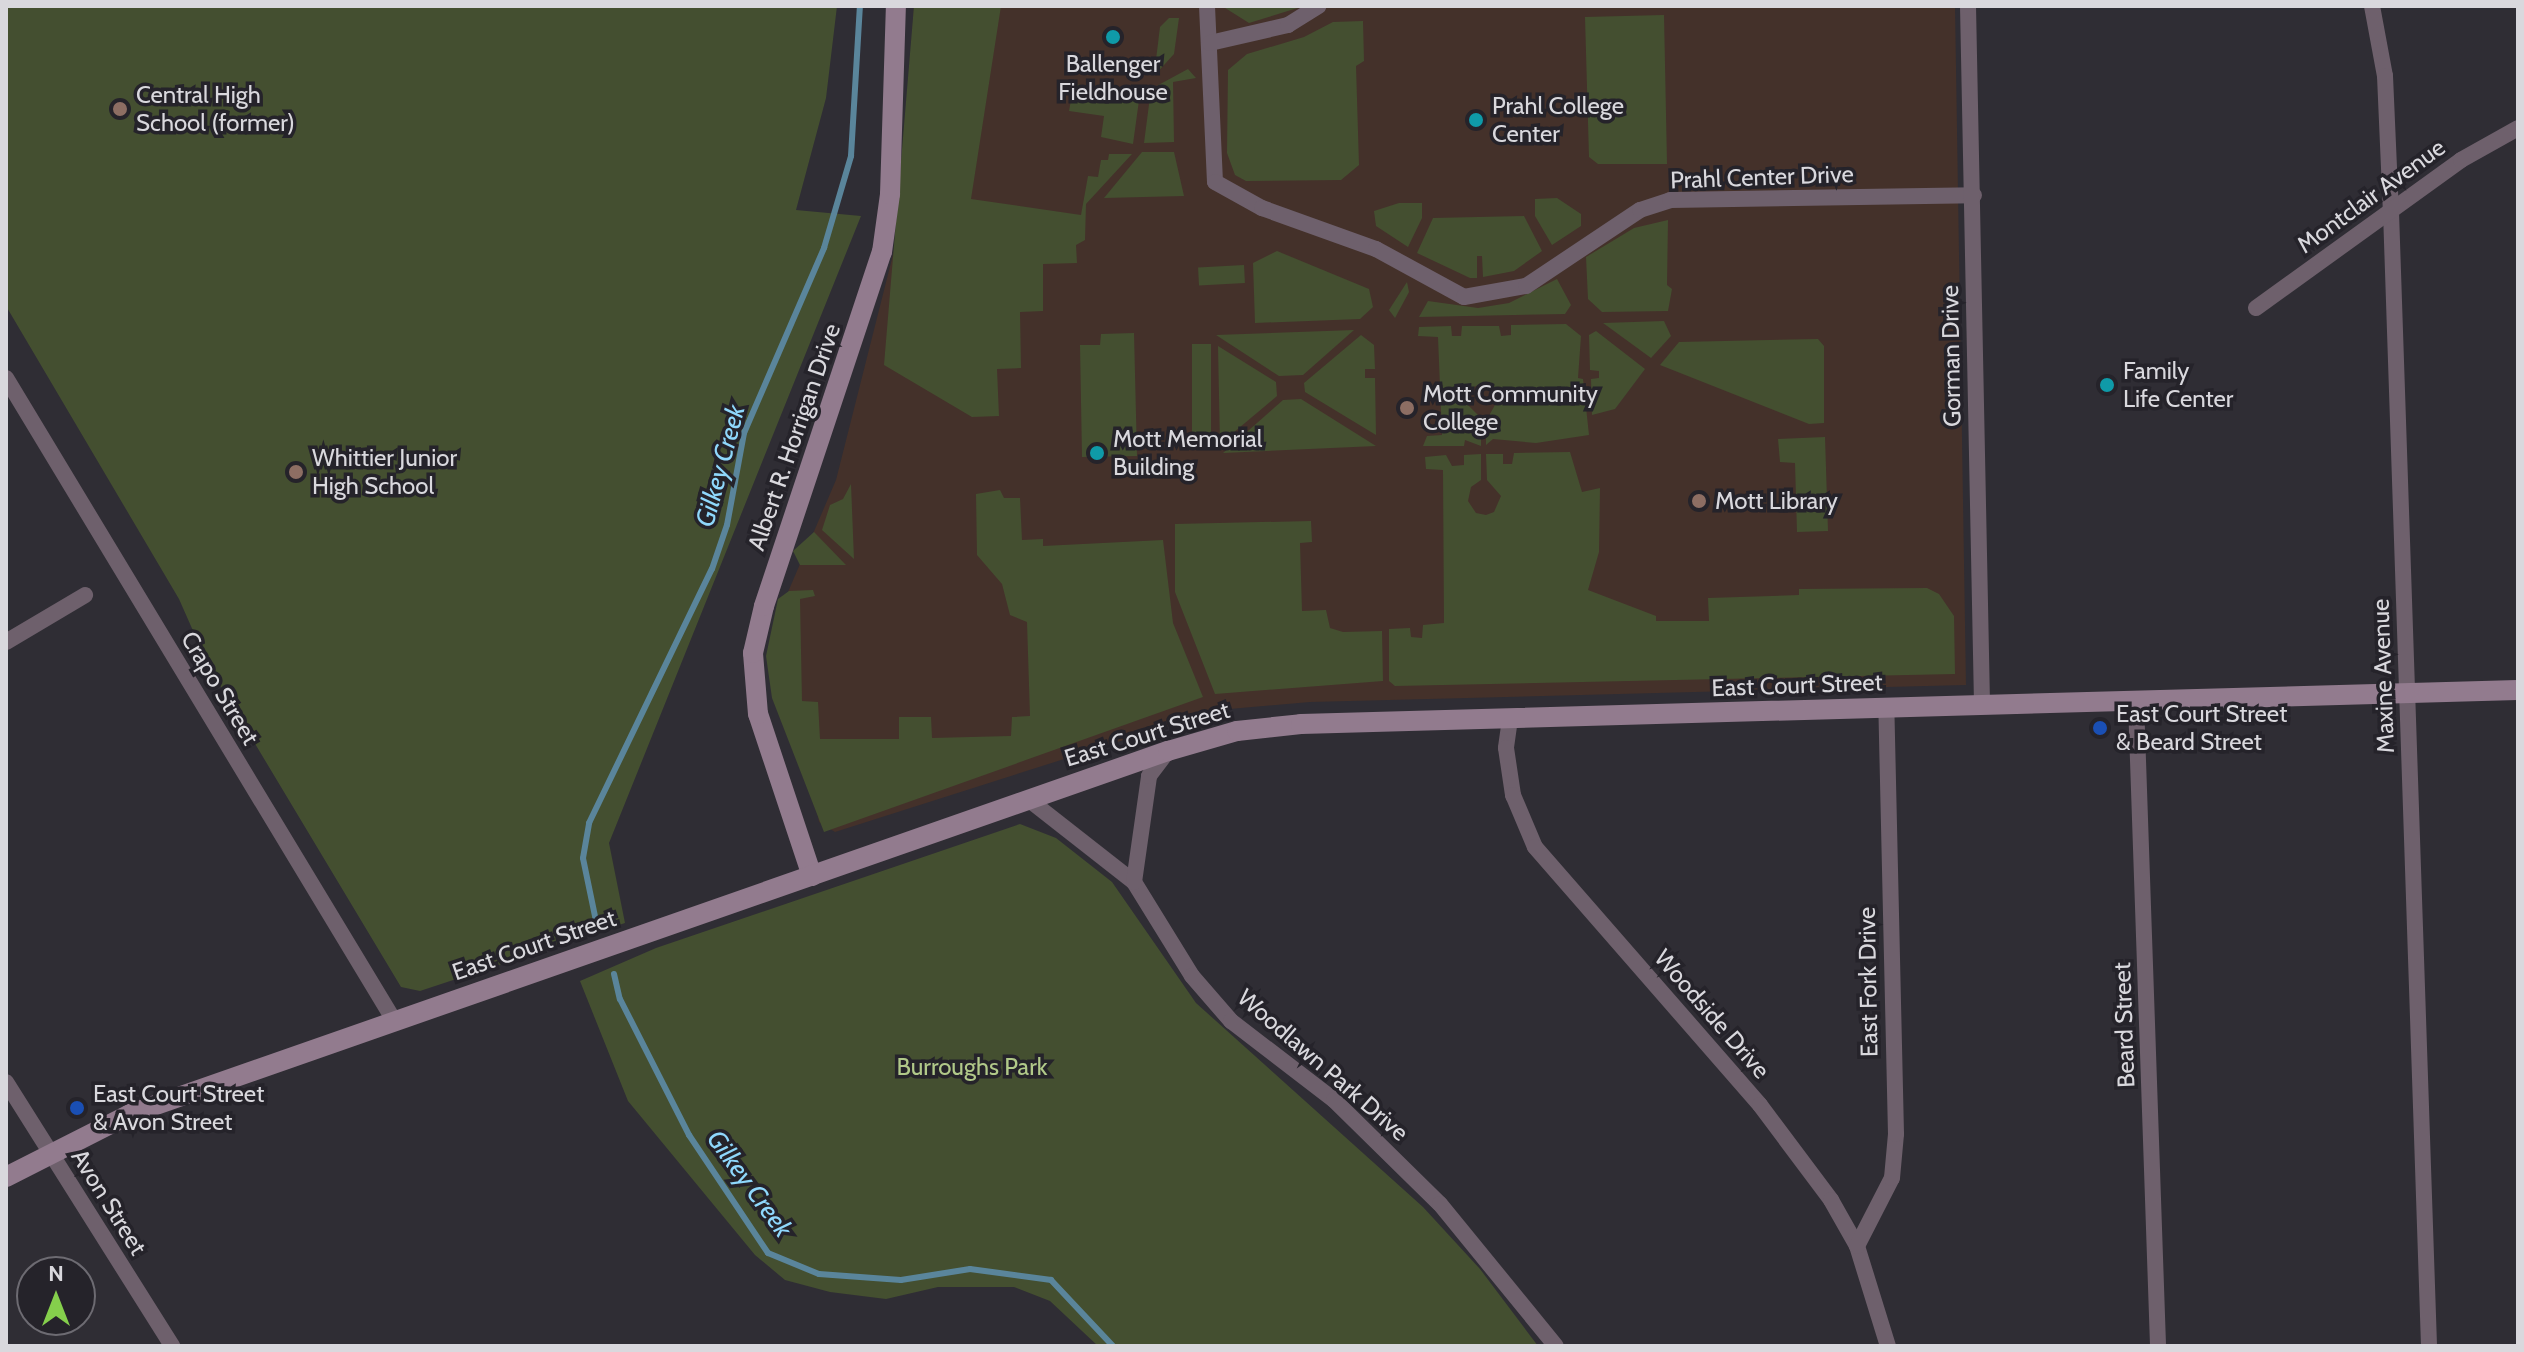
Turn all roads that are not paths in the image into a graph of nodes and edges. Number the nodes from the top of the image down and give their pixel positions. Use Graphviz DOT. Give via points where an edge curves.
graph roads {
  1 [pos="896,6"];
  2 [pos="1207,6"];
  3 [pos="1319,6"];
  4 [pos="1968,6"];
  5 [pos="2372,6"];
  6 [pos="1210,43"];
  7 [pos="2518,128"];
  8 [pos="1974,195"];
  9 [pos="2391,212"];
  10 [pos="2256,308"];
  11 [pos="6,378"];
  12 [pos="85,595"];
  13 [pos="6,642"];
  14 [pos="2518,690"];
  15 [pos="2408,693"];
  16 [pos="2136,702"];
  17 [pos="1982,706"];
  18 [pos="1886,708"];
  19 [pos="1510,719"];
  20 [pos="1168,751"];
  21 [pos="1028,799"];
  22 [pos="812,876"];
  23 [pos="1134,882"];
  24 [pos="395,1022"];
  25 [pos="6,1082"];
  26 [pos="49,1151"];
  27 [pos="6,1177"];
  28 [pos="1857,1246"];
  29 [pos="172,1346"];
  30 [pos="1556,1346"];
  31 [pos="1888,1346"];
  32 [pos="2158,1346"];
  33 [pos="2429,1346"];
  1 -- 22 [label="main road, Albert R. Horrigan Drive" via="890,194 882,252 770,585 753,653 758,714"];
  2 -- 6 [label="street, Prahl Center Drive"];
  3 -- 6 [label="street" via="1288,25"];
  4 -- 8 [label="street, Gorman Drive"];
  5 -- 9 [label="street, Maxine Avenue" via="2385,76"];
  6 -- 8 [label="street, Prahl Center Drive" via="1215,182 1262,208 1376,249 1464,297 1526,286 1640,210 1670,200"];
  7 -- 9 [label="street, Montclair Avenue" via="2461,160"];
  8 -- 17 [label="street, Gorman Drive"];
  9 -- 10 [label="street, Montclair Avenue"];
  9 -- 15 [label="street, Maxine Avenue"];
  11 -- 24 [label="street, Crapo Street"];
  12 -- 13 [label="street"];
  14 -- 15 [label="main road, East Court Street"];
  15 -- 16 [label="main road, East Court Street"];
  15 -- 33 [label="street, Maxine Avenue"];
  16 -- 17 [label="main road, East Court Street"];
  16 -- 32 [label="street, Beard Street"];
  17 -- 18 [label="main road, East Court Street"];
  18 -- 19 [label="main road, East Court Street"];
  18 -- 28 [label="street, East Fork Drive" via="1896,1134 1892,1178"];
  19 -- 20 [label="main road, East Court Street" via="1270,726"];
  19 -- 28 [label="street, Woodside Drive" via="1506,748 1513,795 1535,847 1760,1105 1831,1200"];
  20 -- 21 [label="main road, East Court Street"];
  20 -- 23 [label="street" via="1149,776"];
  21 -- 22 [label="main road, East Court Street"];
  21 -- 23 [label="street, Woodlawn Park Drive"];
  22 -- 24 [label="main road, East Court Street"];
  23 -- 30 [label="street, Woodlawn Park Drive" via="1192,976 1231,1021 1334,1100 1440,1204"];
  24 -- 26 [label="main road, East Court Street" via="130,1114"];
  25 -- 26 [label="street, Avon Street"];
  26 -- 27 [label="main road, East Court Street"];
  26 -- 29 [label="street, Avon Street"];
  28 -- 31 [label="street, Woodside Drive"];
}
